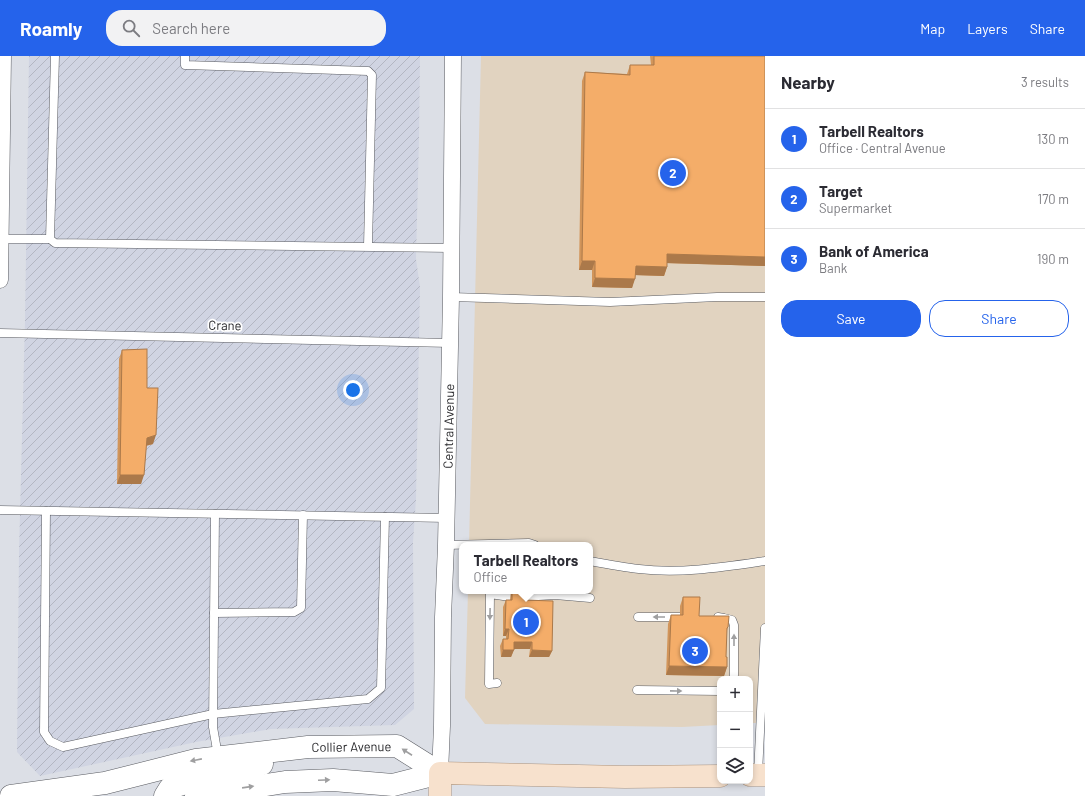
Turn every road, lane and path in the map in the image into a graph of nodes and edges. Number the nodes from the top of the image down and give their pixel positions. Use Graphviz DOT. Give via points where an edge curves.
graph roads {
  1 [pos="3,56"];
  2 [pos="55,56"];
  3 [pos="186,56"];
  4 [pos="453,56"];
  5 [pos="1,189"];
  6 [pos="50,239"];
  7 [pos="1,240"];
  8 [pos="368,246"];
  9 [pos="451,248"];
  10 [pos="0,280"];
  11 [pos="451,297"];
  12 [pos="765,297"];
  13 [pos="0,333"];
  14 [pos="450,343"];
  15 [pos="0,510"];
  16 [pos="46,511"];
  17 [pos="215,514"];
  18 [pos="303,515"];
  19 [pos="385,517"];
  20 [pos="447,518"];
  21 [pos="446,545"];
  22 [pos="459,545"];
  23 [pos="765,561"];
  24 [pos="593,562"];
  25 [pos="510,597"];
  26 [pos="521,597"];
  27 [pos="590,598"];
  28 [pos="214,613"];
  29 [pos="638,617"];
  30 [pos="680,617"];
  31 [pos="710,617"];
  32 [pos="765,628"];
  33 [pos="734,676"];
  34 [pos="497,683"];
  35 [pos="637,690"];
  36 [pos="717,691"];
  37 [pos="213,714"];
  38 [pos="285,749"];
  39 [pos="218,757"];
  40 [pos="440,773"];
  41 [pos="758,775"];
  42 [pos="717,776"];
  43 [pos="11,796"];
  44 [pos="165,796"];
  45 [pos="196,796"];
  46 [pos="440,796"];
  1 -- 5 [label="street"];
  2 -- 6 [label="lane"];
  3 -- 8 [label="lane" via="185,65 368,71 372,75"];
  4 -- 9 [label="street, Central Avenue"];
  5 -- 7 [label="street"];
  6 -- 7 [label="lane"];
  6 -- 8 [label="lane" via="55,243"];
  7 -- 10 [label="street"];
  8 -- 9 [label="lane"];
  9 -- 11 [label="street, Central Avenue"];
  11 -- 12 [label="lane" via="610,302"];
  11 -- 14 [label="street, Central Avenue"];
  13 -- 14 [label="lane, Crane"];
  14 -- 20 [label="street, Central Avenue"];
  15 -- 16 [label="lane"];
  16 -- 17 [label="lane"];
  16 -- 37 [label="lane" via="44,732 50,741 63,746"];
  17 -- 18 [label="lane"];
  17 -- 28 [label="lane"];
  18 -- 19 [label="lane"];
  18 -- 28 [label="lane" via="301,608 294,612"];
  19 -- 20 [label="lane"];
  19 -- 37 [label="lane" via="380,688 368,699"];
  20 -- 21 [label="street, Central Avenue"];
  21 -- 22 [label="lane"];
  21 -- 40 [label="street, Central Avenue"];
  23 -- 24 [label="lane" via="682,570 640,570"];
  25 -- 34 [label="lane, one-way" via="490,594 489,684"];
  26 -- 27 [label="lane" via="555,595"];
  28 -- 37 [label="lane"];
  30 -- 29 [label="lane, one-way"];
  33 -- 31 [label="lane, one-way" via="732,620"];
  32 -- 41 [label="lane"];
  35 -- 36 [label="lane, one-way"];
  37 -- 39 [label="lane"];
  38 -- 39 [label="main road, Collier Avenue"];
  40 -- 38 [label="main road, Collier Avenue, one-way" via="397,746 308,746"];
  38 -- 44 [label="main road" via="261,764 170,788"];
  39 -- 43 [label="main road, Collier Avenue, one-way" via="196,760 105,783"];
  40 -- 42 [label="main road"];
  45 -- 40 [label="main road, one-way" via="285,782 326,780 393,785"];
  40 -- 46 [label="main road, Central Avenue"];
}
